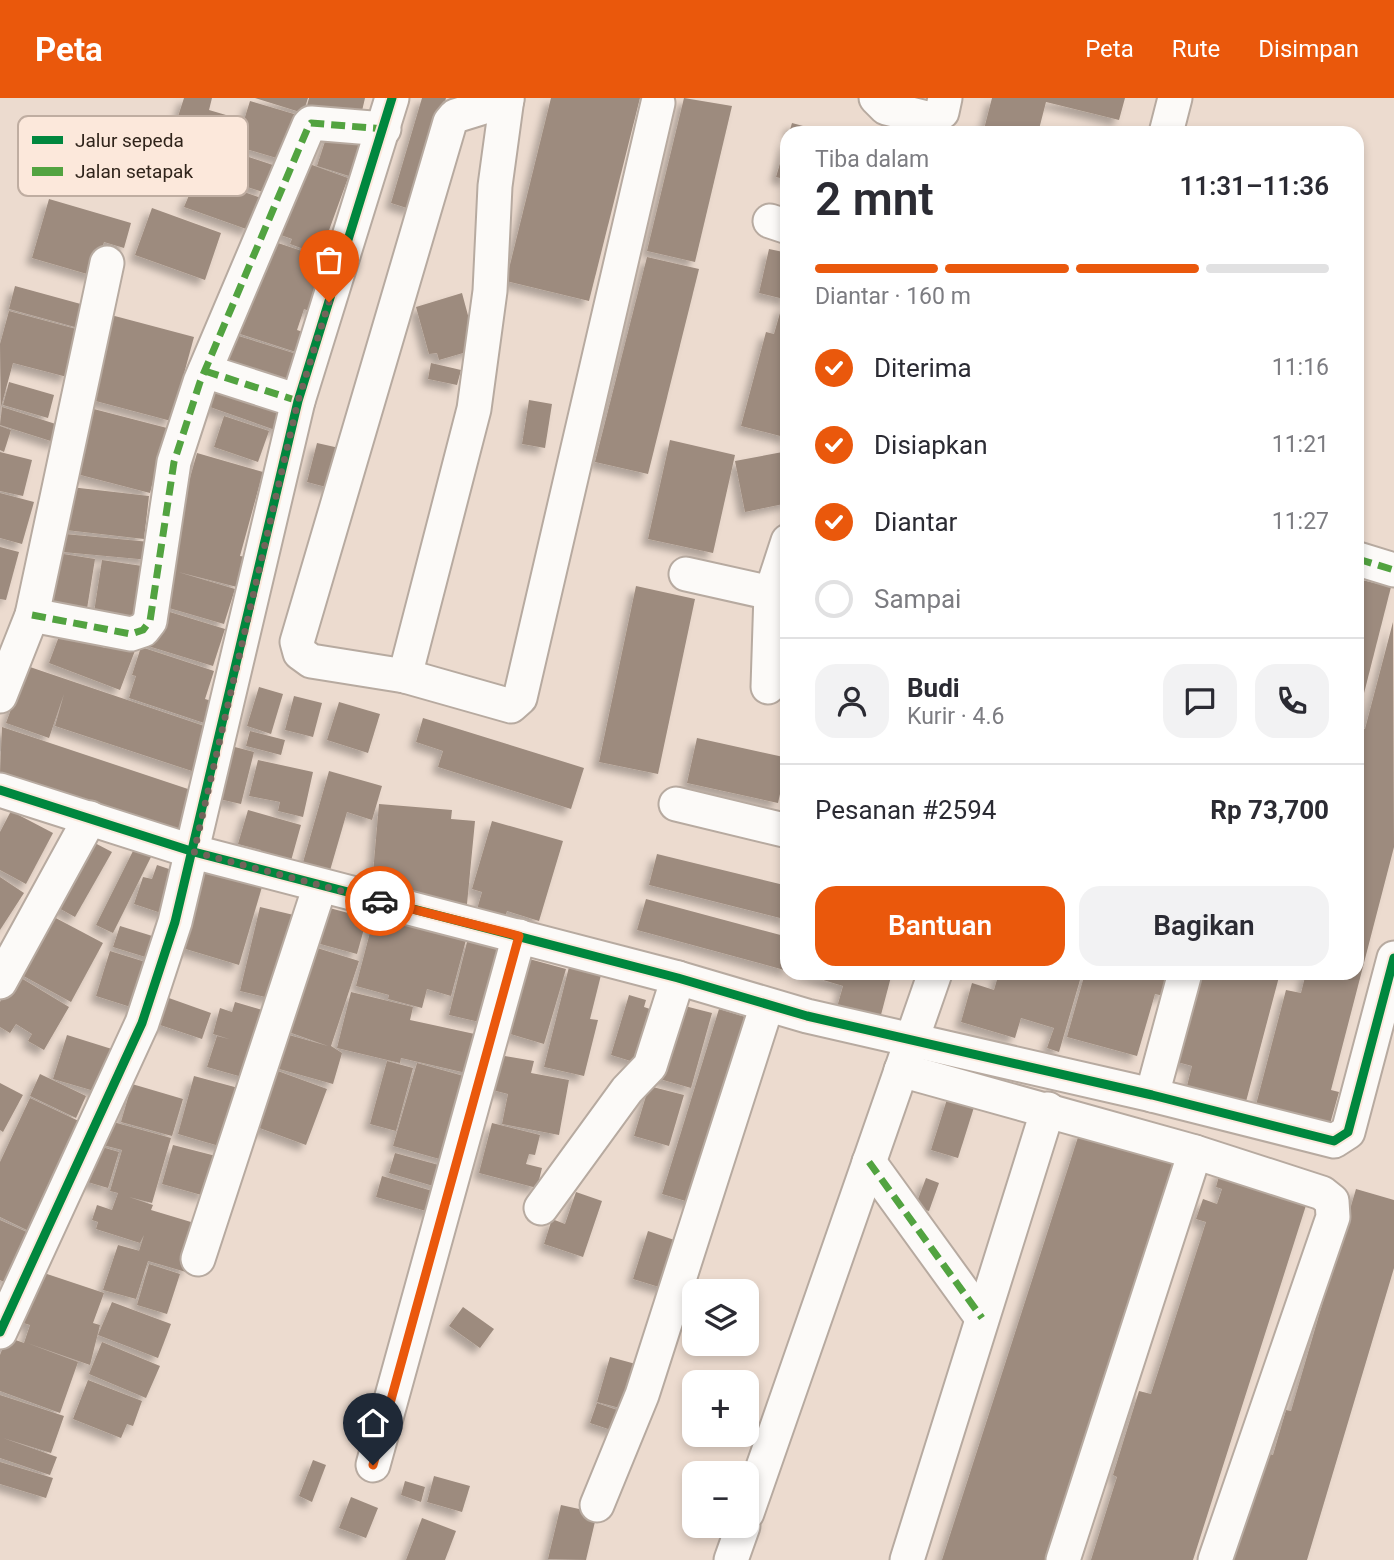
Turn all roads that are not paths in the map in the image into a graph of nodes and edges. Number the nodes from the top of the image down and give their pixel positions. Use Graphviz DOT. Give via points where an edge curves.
graph roads {
  1 [pos="876,98"];
  2 [pos="1175,98"];
  3 [pos="507,99"];
  4 [pos="658,103"];
  5 [pos="388,113"];
  6 [pos="936,117"];
  7 [pos="1168,126"];
  8 [pos="107,263"];
  9 [pos="205,371"];
  10 [pos="298,401"];
  11 [pos="1364,561"];
  12 [pos="780,565"];
  13 [pos="1394,570"];
  14 [pos="686,574"];
  15 [pos="1364,576"];
  16 [pos="1394,584"];
  17 [pos="771,593"];
  18 [pos="32,615"];
  19 [pos="405,676"];
  20 [pos="768,688"];
  21 [pos="0,696"];
  22 [pos="0,790"];
  23 [pos="676,804"];
  24 [pos="90,818"];
  25 [pos="780,829"];
  26 [pos="194,852"];
  27 [pos="320,886"];
  28 [pos="519,936"];
  29 [pos="1393,967"];
  30 [pos="678,978"];
  31 [pos="933,980"];
  32 [pos="1183,980"];
  33 [pos="0,982"];
  34 [pos="767,1005"];
  35 [pos="906,1055"];
  36 [pos="1152,1095"];
  37 [pos="1048,1110"];
  38 [pos="1195,1152"];
  39 [pos="869,1161"];
  40 [pos="541,1208"];
  41 [pos="198,1259"];
  42 [pos="982,1318"];
  43 [pos="0,1332"];
  44 [pos="373,1465"];
  45 [pos="759,1478"];
  46 [pos="597,1506"];
  47 [pos="739,1538"];
  48 [pos="731,1560"];
  49 [pos="907,1560"];
  50 [pos="1063,1560"];
  51 [pos="1215,1560"];
  1 -- 6 [label="street" via="886,108"];
  2 -- 7 [label="street"];
  3 -- 19 [label="street" via="474,409"];
  3 -- 19 [label="street" via="450,122 297,642 300,653 311,662"];
  4 -- 19 [label="street" via="520,698 511,706"];
  5 -- 9 [label="street" via="310,123"];
  5 -- 10 [label="street"];
  8 -- 18 [label="street"];
  9 -- 10 [label="street"];
  9 -- 18 [label="street" via="174,462 150,621 131,634"];
  10 -- 26 [label="street"];
  11 -- 13 [label="street"];
  12 -- 17 [label="street"];
  14 -- 17 [label="street"];
  15 -- 16 [label="street"];
  17 -- 20 [label="street"];
  18 -- 21 [label="street"];
  22 -- 24 [label="street"];
  23 -- 25 [label="street"];
  24 -- 26 [label="street"];
  24 -- 33 [label="street"];
  26 -- 27 [label="street"];
  26 -- 43 [label="street" via="142,1023"];
  27 -- 28 [label="street"];
  27 -- 41 [label="street"];
  28 -- 30 [label="street"];
  28 -- 44 [label="street"];
  29 -- 36 [label="street" via="1348,1132 1334,1142"];
  30 -- 34 [label="street"];
  30 -- 40 [label="street" via="650,1066 627,1090"];
  31 -- 35 [label="street"];
  32 -- 36 [label="street"];
  34 -- 35 [label="street"];
  34 -- 46 [label="street" via="642,1395"];
  35 -- 36 [label="street"];
  35 -- 37 [label="street"];
  35 -- 39 [label="street"];
  37 -- 38 [label="street"];
  37 -- 42 [label="street"];
  38 -- 50 [label="street"];
  38 -- 51 [label="street" via="1322,1194 1334,1207"];
  39 -- 42 [label="street"];
  39 -- 45 [label="street"];
  42 -- 49 [label="street"];
  47 -- 48 [label="street"];
}
